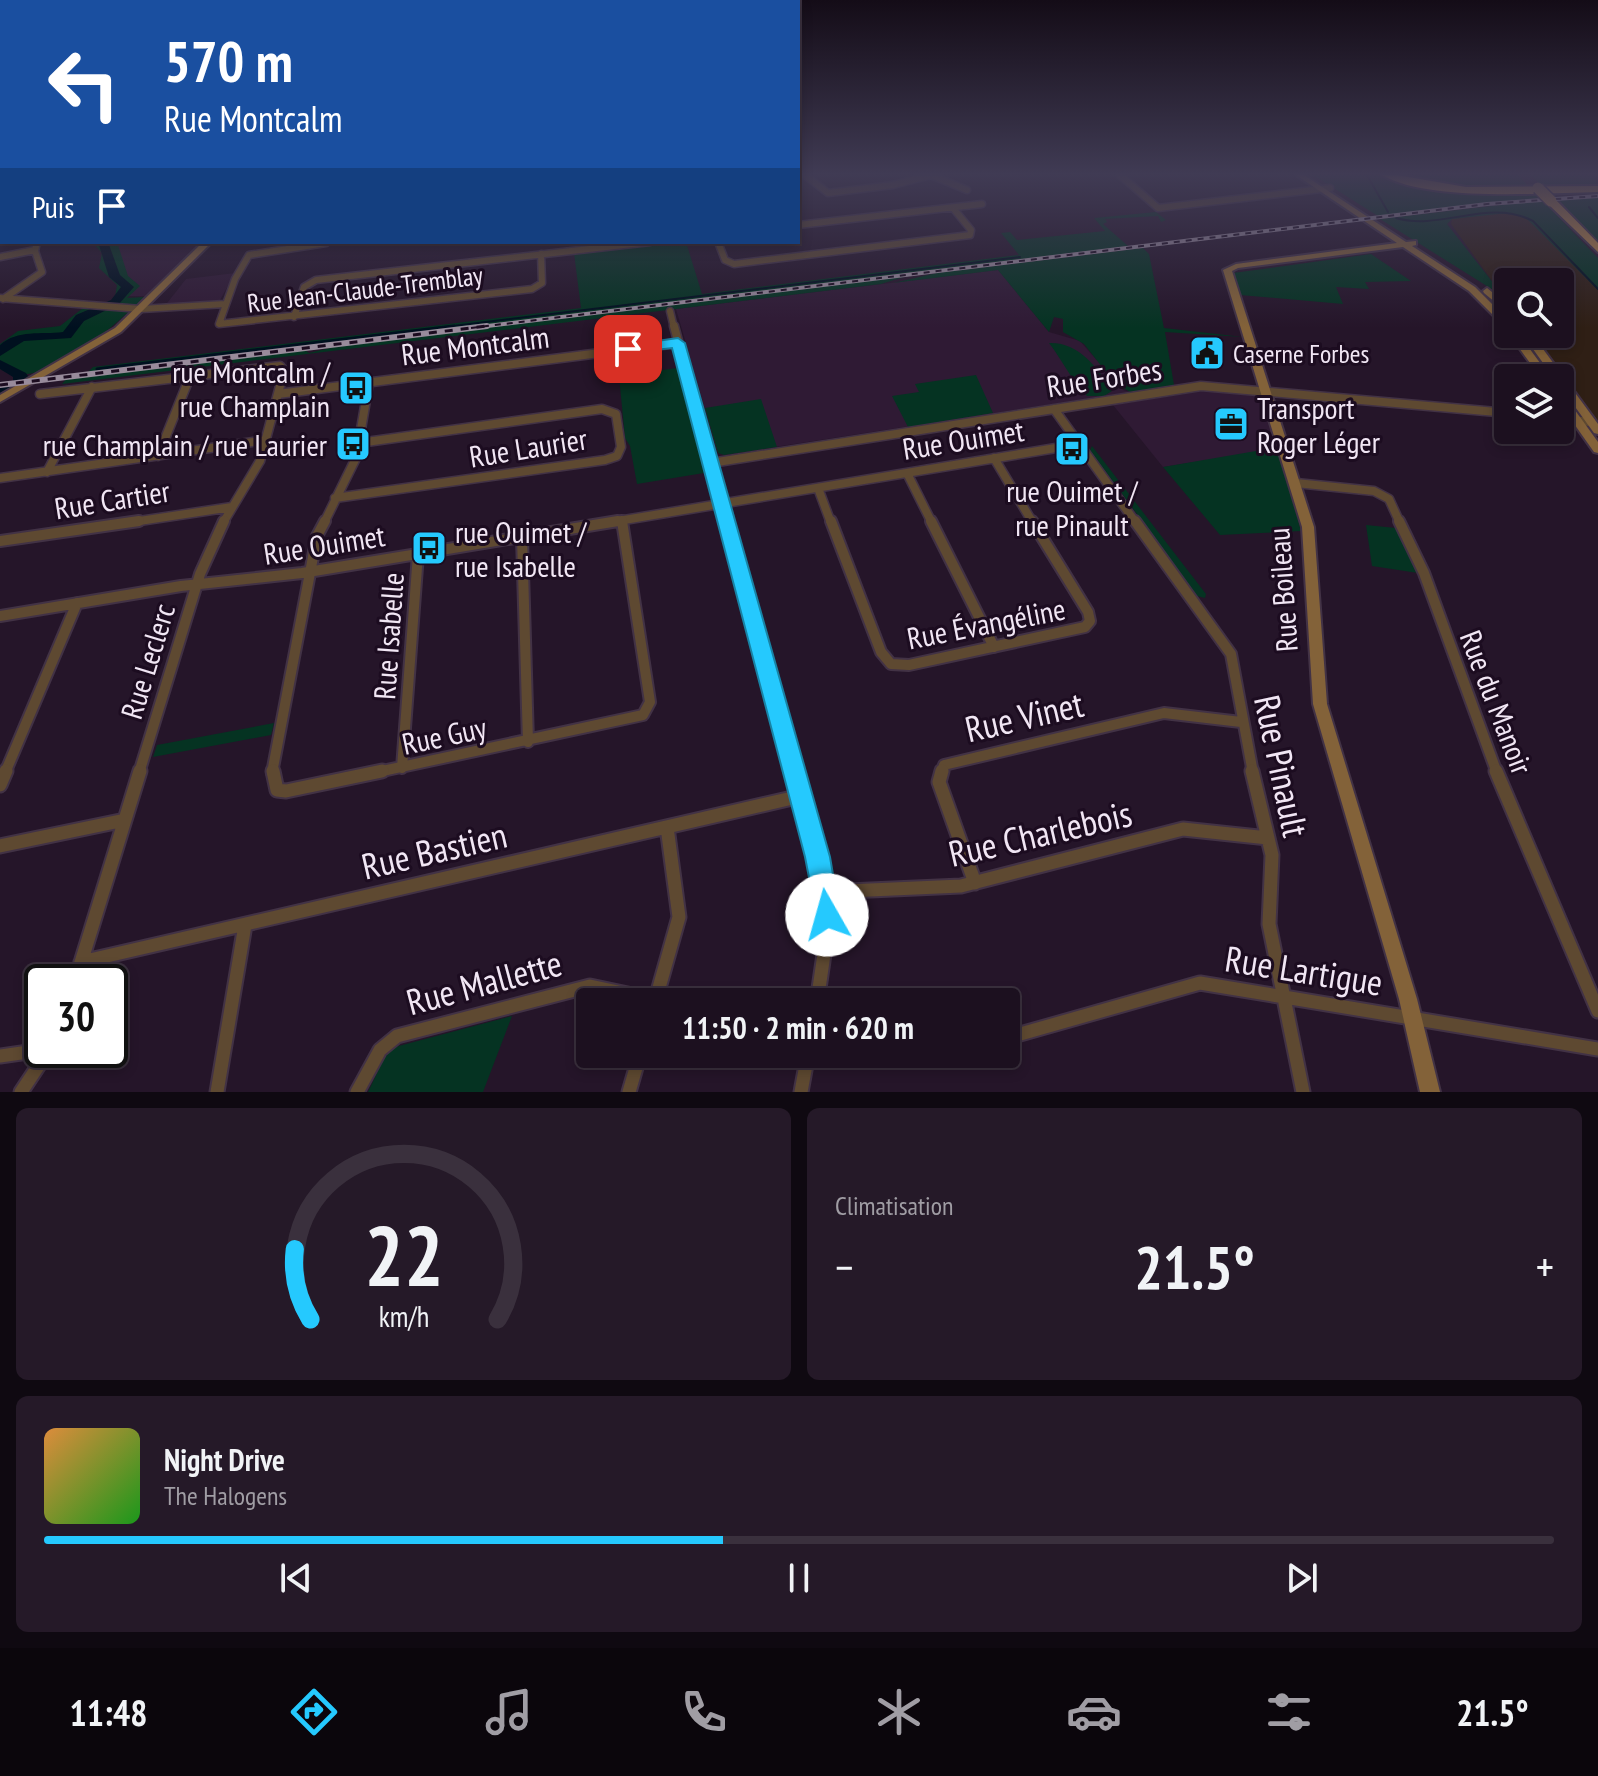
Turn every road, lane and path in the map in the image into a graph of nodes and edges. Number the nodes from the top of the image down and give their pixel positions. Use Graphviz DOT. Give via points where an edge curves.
graph roads {
  1 [pos="968,226"];
  2 [pos="1383,226"];
  3 [pos="1575,226"];
  4 [pos="1408,243"];
  5 [pos="206,244"];
  6 [pos="318,244"];
  7 [pos="632,244"];
  8 [pos="719,244"];
  9 [pos="36,246"];
  10 [pos="1598,249"];
  11 [pos="541,254"];
  12 [pos="0,257"];
  13 [pos="1494,297"];
  14 [pos="1,299"];
  15 [pos="225,304"];
  16 [pos="146,309"];
  17 [pos="1494,309"];
  18 [pos="670,311"];
  19 [pos="294,317"];
  20 [pos="678,343"];
  21 [pos="191,374"];
  22 [pos="369,383"];
  23 [pos="92,387"];
  24 [pos="1265,390"];
  25 [pos="40,394"];
  26 [pos="278,394"];
  27 [pos="1574,397"];
  28 [pos="0,402"];
  29 [pos="1054,409"];
  30 [pos="1494,412"];
  31 [pos="1574,417"];
  32 [pos="1576,420"];
  33 [pos="1595,426"];
  34 [pos="267,440"];
  35 [pos="359,443"];
  36 [pos="1080,444"];
  37 [pos="1598,450"];
  38 [pos="158,456"];
  39 [pos="994,458"];
  40 [pos="711,463"];
  41 [pos="47,472"];
  42 [pos="907,473"];
  43 [pos="0,478"];
  44 [pos="1296,483"];
  45 [pos="818,488"];
  46 [pos="335,498"];
  47 [pos="721,503"];
  48 [pos="232,507"];
  49 [pos="622,520"];
  50 [pos="522,537"];
  51 [pos="0,541"];
  52 [pos="418,554"];
  53 [pos="311,572"];
  54 [pos="197,585"];
  55 [pos="77,603"];
  56 [pos="0,616"];
  57 [pos="994,647"];
  58 [pos="1241,722"];
  59 [pos="528,742"];
  60 [pos="402,768"];
  61 [pos="0,785"];
  62 [pos="801,796"];
  63 [pos="125,820"];
  64 [pos="667,827"];
  65 [pos="1268,838"];
  66 [pos="0,846"];
  67 [pos="975,883"];
  68 [pos="825,892"];
  69 [pos="245,925"];
  70 [pos="81,962"];
  71 [pos="660,988"];
  72 [pos="819,988"];
  73 [pos="576,990"];
  74 [pos="1284,997"];
  75 [pos="1598,1011"];
  76 [pos="1413,1019"];
  77 [pos="1020,1034"];
  78 [pos="1598,1049"];
  79 [pos="24,1053"];
  80 [pos="0,1056"];
  81 [pos="37,1068"];
  82 [pos="636,1068"];
  83 [pos="805,1068"];
  84 [pos="21,1092"];
  85 [pos="217,1092"];
  86 [pos="357,1092"];
  87 [pos="629,1092"];
  88 [pos="801,1092"];
  89 [pos="1303,1092"];
  90 [pos="1430,1092"];
  1 -- 8 [label="street" via="970,235 734,264 725,260"];
  2 -- 4 [label="main road"];
  3 -- 10 [label="highway, bridge"];
  4 -- 13 [label="main road"];
  4 -- 17 [label="main road"];
  4 -- 24 [label="main road, Rue Boileau" via="1228,268"];
  5 -- 16 [label="main road"];
  6 -- 15 [label="street, Rue Jean-Claude-Tremblay" via="251,253"];
  7 -- 11 [label="street"];
  9 -- 12 [label="street"];
  9 -- 14 [label="street" via="42,272"];
  11 -- 19 [label="street" via="313,281 304,287"];
  11 -- 19 [label="street, Rue Jean-Claude-Tremblay" via="543,281 535,288"];
  14 -- 16 [label="street"];
  15 -- 16 [label="street"];
  15 -- 19 [label="street, Rue Jean-Claude-Tremblay" via="218,323 222,325"];
  16 -- 28 [label="main road"];
  18 -- 20 [label="street"];
  20 -- 22 [label="street, Rue Montcalm"];
  20 -- 40 [label="street"];
  21 -- 23 [label="street"];
  21 -- 26 [label="street, Rue Leclerc" via="280,366 284,371"];
  21 -- 38 [label="street"];
  22 -- 26 [label="street, Rue Montcalm"];
  22 -- 35 [label="street"];
  23 -- 25 [label="street"];
  23 -- 41 [label="street"];
  24 -- 29 [label="street, Rue Forbes" via="1201,386"];
  24 -- 30 [label="street, Rue Forbes"];
  24 -- 44 [label="main road, Rue Boileau"];
  26 -- 34 [label="street, Rue Leclerc"];
  27 -- 33 [label="main road"];
  29 -- 36 [label="street, Rue Pinault"];
  29 -- 40 [label="street, Rue Forbes"];
  31 -- 32 [label="main road"];
  32 -- 33 [label="street"];
  32 -- 37 [label="main road"];
  34 -- 38 [label="street"];
  34 -- 48 [label="street, Rue Leclerc" via="259,464"];
  35 -- 46 [label="street"];
  35 -- 46 [label="street, Rue Laurier" via="602,409 616,414 621,447 619,454 605,460"];
  36 -- 39 [label="street, Rue Ouimet"];
  36 -- 58 [label="street, Rue Pinault" via="1226,643"];
  38 -- 41 [label="street"];
  39 -- 42 [label="street, Rue Ouimet"];
  39 -- 57 [label="street, Rue Évangéline" via="1090,621 1078,630"];
  40 -- 47 [label="street"];
  41 -- 43 [label="street"];
  42 -- 45 [label="street, Rue Ouimet"];
  42 -- 57 [label="street"];
  44 -- 75 [label="street, Rue du Manoir" via="1378,491 1389,499 1424,573 1488,752"];
  44 -- 76 [label="main road, Rue Boileau" via="1312,547 1320,704"];
  45 -- 47 [label="street, Rue Ouimet"];
  45 -- 57 [label="street, Rue Évangéline" via="886,660 904,666"];
  46 -- 53 [label="street" via="317,536"];
  47 -- 49 [label="street, Rue Ouimet"];
  47 -- 62 [label="street"];
  48 -- 51 [label="street, Rue Cartier"];
  48 -- 54 [label="street, Rue Leclerc" via="210,546"];
  49 -- 50 [label="street, Rue Ouimet"];
  49 -- 59 [label="street, Rue Guy" via="650,706 634,720"];
  50 -- 52 [label="street, Rue Ouimet"];
  50 -- 59 [label="street"];
  52 -- 53 [label="street, Rue Ouimet"];
  52 -- 60 [label="street, Rue Isabelle"];
  53 -- 54 [label="street, Rue Ouimet"];
  53 -- 60 [label="street, Rue Guy" via="273,783 286,791"];
  54 -- 55 [label="street, Rue Ouimet"];
  54 -- 63 [label="street, Rue Leclerc"];
  55 -- 56 [label="street, Rue Ouimet"];
  55 -- 61 [label="street"];
  58 -- 65 [label="street, Rue Pinault"];
  58 -- 67 [label="street, Rue Vinet" via="1164,713 944,765 939,782"];
  59 -- 60 [label="street, Rue Guy"];
  62 -- 64 [label="street, Rue Bastien"];
  62 -- 68 [label="street"];
  63 -- 66 [label="street"];
  63 -- 70 [label="street, Rue Leclerc"];
  64 -- 69 [label="street, Rue Bastien"];
  64 -- 71 [label="street" via="679,917"];
  65 -- 67 [label="street, Rue Charlebois" via="1183,829"];
  65 -- 74 [label="street, Rue Pinault" via="1273,864 1269,924"];
  67 -- 68 [label="street, Rue Charlebois"];
  68 -- 72 [label="street" via="827,937"];
  69 -- 70 [label="street, Rue Bastien"];
  69 -- 85 [label="street"];
  73 -- 86 [label="street, Rue Mallette" via="403,1034 385,1044"];
  74 -- 76 [label="street, Rue Lartigue"];
  74 -- 77 [label="street, Rue Lartigue" via="1193,984"];
  74 -- 89 [label="street, Rue Pinault"];
  76 -- 78 [label="street, Rue Lartigue"];
  76 -- 90 [label="main road, Rue Boileau"];
  79 -- 80 [label="street"];
  81 -- 84 [label="street"];
  82 -- 87 [label="street"];
  83 -- 88 [label="street"];
}
